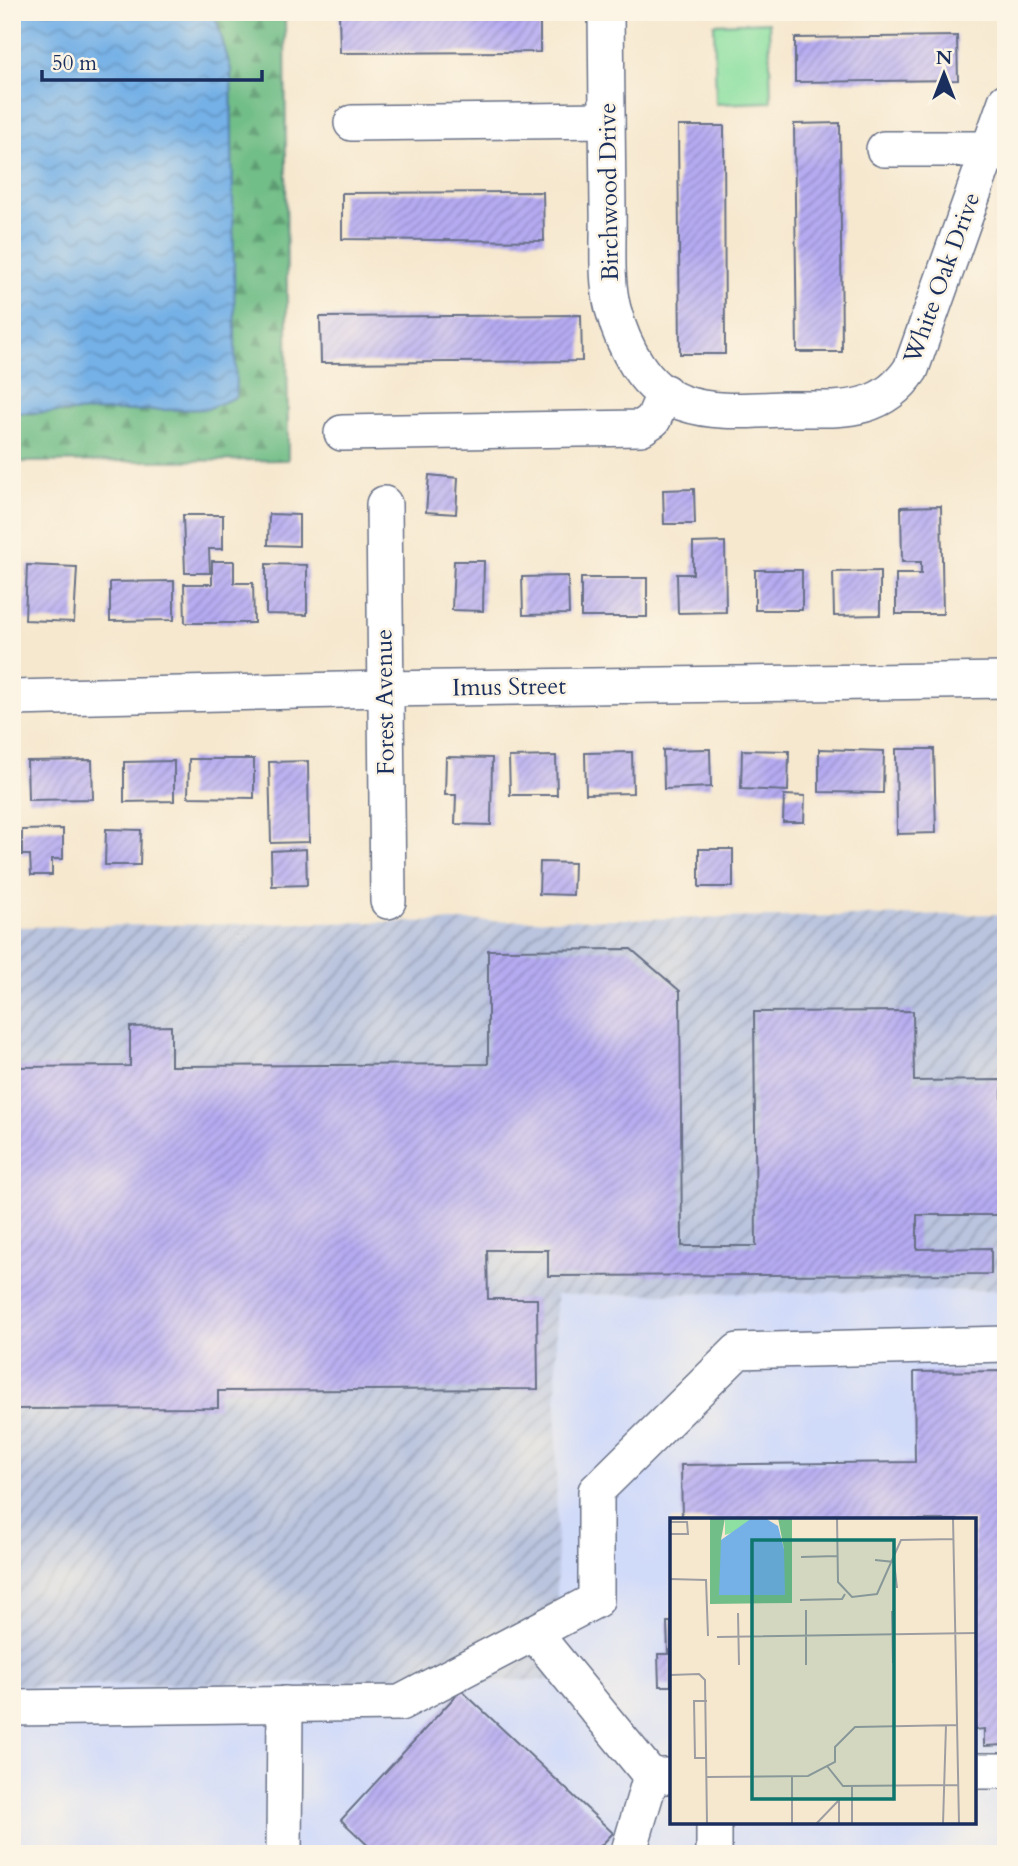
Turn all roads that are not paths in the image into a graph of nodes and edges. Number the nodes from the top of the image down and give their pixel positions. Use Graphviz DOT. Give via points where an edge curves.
graph roads {
  1 [pos="606,12"];
  2 [pos="1006,101"];
  3 [pos="607,120"];
  4 [pos="352,123"];
  5 [pos="884,149"];
  6 [pos="997,152"];
  7 [pos="638,367"];
  8 [pos="665,392"];
  9 [pos="342,433"];
  10 [pos="384,504"];
  11 [pos="1006,680"];
  12 [pos="383,689"];
  13 [pos="12,698"];
  14 [pos="388,901"];
  15 [pos="1006,1344"];
  16 [pos="534,1633"];
  17 [pos="285,1704"];
  18 [pos="12,1708"];
  19 [pos="976,1771"];
  20 [pos="1006,1771"];
  21 [pos="661,1776"];
  22 [pos="714,1824"];
  23 [pos="284,1854"];
  24 [pos="628,1854"];
  25 [pos="714,1854"];
  1 -- 3 [label="street, Birchwood Drive"];
  2 -- 6 [label="street, White Oak Drive"];
  3 -- 4 [label="street"];
  3 -- 7 [label="street, Birchwood Drive" via="612,306 625,347"];
  5 -- 6 [label="street"];
  6 -- 8 [label="street, White Oak Drive" via="911,369 898,389 880,400 851,407 714,410 681,402"];
  7 -- 8 [label="street, White Oak Drive"];
  8 -- 9 [label="street" via="653,419 641,428"];
  10 -- 12 [label="street, Forest Avenue"];
  11 -- 12 [label="street, Imus Street"];
  12 -- 13 [label="street, Imus Street"];
  12 -- 14 [label="street, Forest Avenue"];
  15 -- 16 [label="street" via="738,1351 596,1491 596,1600"];
  16 -- 17 [label="street" via="400,1703"];
  16 -- 21 [label="street"];
  17 -- 18 [label="street"];
  17 -- 23 [label="street"];
  19 -- 20 [label="street"];
  21 -- 24 [label="street"];
  22 -- 25 [label="street"];
}
